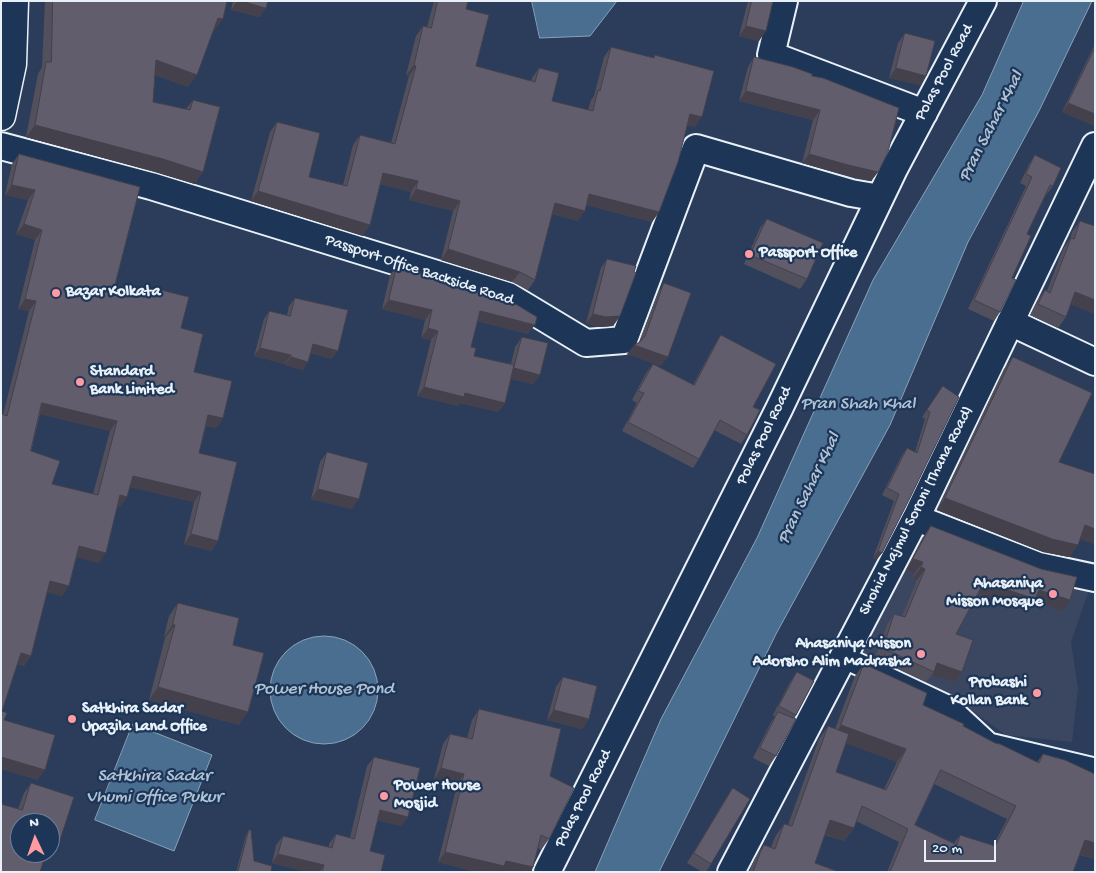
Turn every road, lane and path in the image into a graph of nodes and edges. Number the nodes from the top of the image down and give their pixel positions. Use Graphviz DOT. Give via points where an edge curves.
graph roads {
  1 [pos="14,1"];
  2 [pos="784,1"];
  3 [pos="983,1"];
  4 [pos="7,63"];
  5 [pos="924,113"];
  6 [pos="1,116"];
  7 [pos="1,146"];
  8 [pos="1095,146"];
  9 [pos="880,198"];
  10 [pos="1010,322"];
  11 [pos="1095,362"];
  12 [pos="916,518"];
  13 [pos="1095,578"];
  14 [pos="843,657"];
  15 [pos="1095,769"];
  16 [pos="547,872"];
  17 [pos="731,872"];
  1 -- 4 [label="highway"];
  2 -- 5 [label="street" via="771,55"];
  3 -- 5 [label="street, Polas Pool Road"];
  4 -- 6 [label="highway"];
  5 -- 9 [label="street, Polas Pool Road"];
  7 -- 9 [label="street, Passport Office Backside Road" via="151,186 508,296 586,343 624,340 696,148 851,193"];
  8 -- 10 [label="street, Shohid Najmul Soroni (Thana Road)"];
  9 -- 16 [label="street, Polas Pool Road"];
  10 -- 11 [label="street"];
  10 -- 12 [label="street, Shohid Najmul Soroni (Thana Road)"];
  12 -- 13 [label="street" via="1039,566"];
  12 -- 14 [label="street, Shohid Najmul Soroni (Thana Road)"];
  14 -- 15 [label="street" via="949,707 989,744"];
  14 -- 17 [label="street, Shohid Najmul Soroni (Thana Road)"];
}
